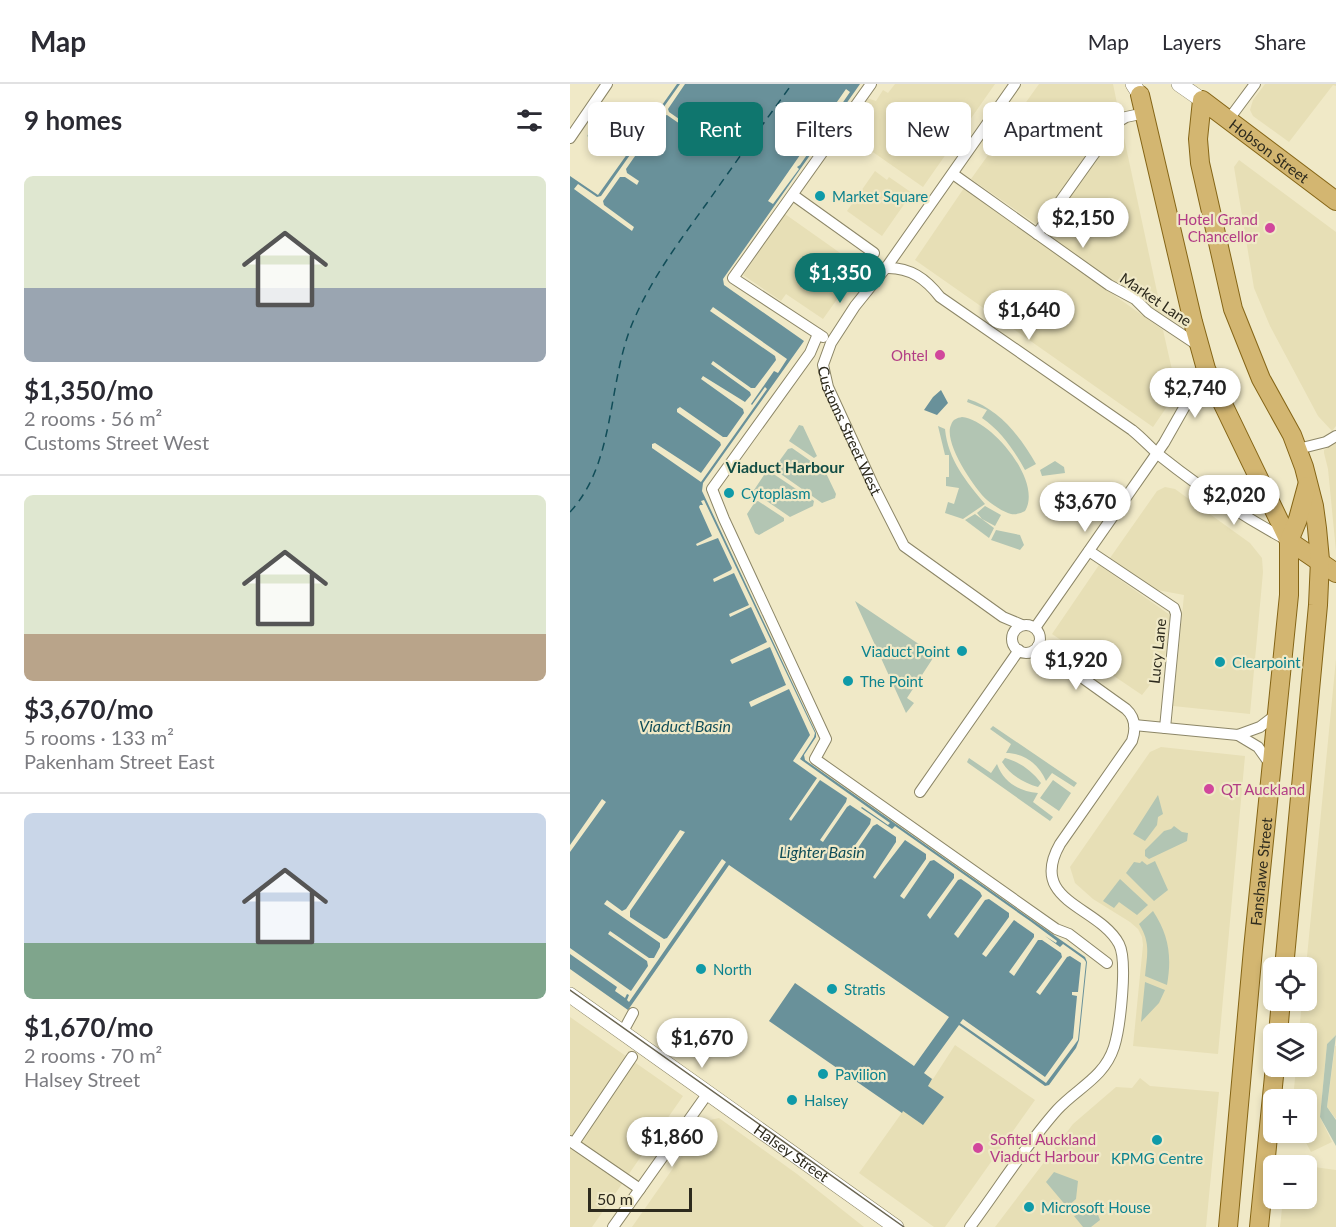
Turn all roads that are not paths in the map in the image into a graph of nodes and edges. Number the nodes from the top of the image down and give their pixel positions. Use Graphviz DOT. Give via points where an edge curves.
graph roads {
  1 [pos="607,84"];
  2 [pos="871,84"];
  3 [pos="1016,84"];
  4 [pos="1179,84"];
  5 [pos="1255,84"];
  6 [pos="1203,92"];
  7 [pos="1139,94"];
  8 [pos="1229,119"];
  9 [pos="570,138"];
  10 [pos="953,174"];
  11 [pos="793,195"];
  12 [pos="1336,201"];
  13 [pos="1037,234"];
  14 [pos="874,253"];
  15 [pos="886,268"];
  16 [pos="818,334"];
  17 [pos="831,343"];
  18 [pos="1199,346"];
  19 [pos="1206,369"];
  20 [pos="1336,436"];
  21 [pos="1298,449"];
  22 [pos="1157,453"];
  23 [pos="1307,484"];
  24 [pos="1289,541"];
  25 [pos="1089,551"];
  26 [pos="1320,560"];
  27 [pos="1336,573"];
  28 [pos="1022,625"];
  29 [pos="1035,628"];
  30 [pos="1038,646"];
  31 [pos="1019,650"];
  32 [pos="1279,712"];
  33 [pos="1134,725"];
  34 [pos="1165,728"];
  35 [pos="1238,735"];
  36 [pos="1272,767"];
  37 [pos="920,792"];
  38 [pos="1285,957"];
  39 [pos="1107,963"];
  40 [pos="570,995"];
  41 [pos="633,1013"];
  42 [pos="626,1026"];
  43 [pos="632,1057"];
  44 [pos="1274,1077"];
  45 [pos="708,1093"];
  46 [pos="572,1142"];
  47 [pos="640,1189"];
  48 [pos="613,1227"];
  49 [pos="896,1227"];
  50 [pos="970,1227"];
  51 [pos="1228,1227"];
  52 [pos="1259,1227"];
  1 -- 9 [label="street"];
  2 -- 11 [label="street"];
  3 -- 10 [label="street, Customs Street West"];
  4 -- 6 [label="main road"];
  5 -- 8 [label="street"];
  6 -- 8 [label="main road, Hobson Street"];
  6 -- 21 [label="main road, Fanshawe Street" via="1198,139 1200,163 1233,309 1261,379"];
  7 -- 13 [label="street" via="1126,117 1116,123"];
  7 -- 18 [label="main road"];
  8 -- 12 [label="main road, Hobson Street"];
  10 -- 13 [label="street, Market Lane"];
  10 -- 15 [label="street, Customs Street West"];
  11 -- 14 [label="street"];
  11 -- 16 [label="street" via="733,278"];
  13 -- 18 [label="street, Market Lane"];
  15 -- 17 [label="street, Customs Street West"];
  15 -- 22 [label="street" via="904,269 921,278 944,300 1132,430"];
  16 -- 17 [label="street"];
  16 -- 39 [label="street" via="810,353 712,489 826,740 815,759"];
  17 -- 28 [label="street, Customs Street West" via="823,365 828,387 904,546 1003,617"];
  18 -- 19 [label="main road"];
  19 -- 22 [label="street"];
  19 -- 24 [label="main road"];
  20 -- 21 [label="street"];
  21 -- 23 [label="main road, Fanshawe Street"];
  22 -- 24 [label="street" via="1249,519"];
  22 -- 25 [label="street"];
  23 -- 24 [label="main road, Fanshawe Street"];
  23 -- 26 [label="main road, Fanshawe Street" via="1314,506"];
  24 -- 26 [label="main road"];
  24 -- 32 [label="main road, Fanshawe Street" via="1290,595"];
  25 -- 29 [label="street"];
  25 -- 34 [label="street, Lucy Lane" via="1174,608"];
  26 -- 27 [label="main road"];
  26 -- 38 [label="main road, Fanshawe Street" via="1315,655"];
  28 -- 29 [label="street"];
  28 -- 31 [label="street" via="1012,639"];
  29 -- 30 [label="street" via="1040,634"];
  30 -- 31 [label="street" via="1027,653"];
  30 -- 33 [label="street" via="1126,709"];
  31 -- 37 [label="street"];
  32 -- 35 [label="street" via="1260,727"];
  32 -- 36 [label="main road, Fanshawe Street"];
  33 -- 34 [label="street"];
  33 -- 50 [label="street" via="1134,736 1126,751 1055,851 1052,872 1062,896 1111,933 1122,951 1124,972 1113,1050 1096,1078 1058,1110"];
  34 -- 35 [label="street"];
  35 -- 36 [label="street" via="1258,747"];
  36 -- 51 [label="main road, Fanshawe Street"];
  40 -- 45 [label="main road, Halsey Street"];
  41 -- 42 [label="street"];
  43 -- 46 [label="street"];
  44 -- 52 [label="main road"];
  45 -- 47 [label="street"];
  45 -- 49 [label="main road, Halsey Street"];
  46 -- 47 [label="street"];
  47 -- 48 [label="street"];
}
